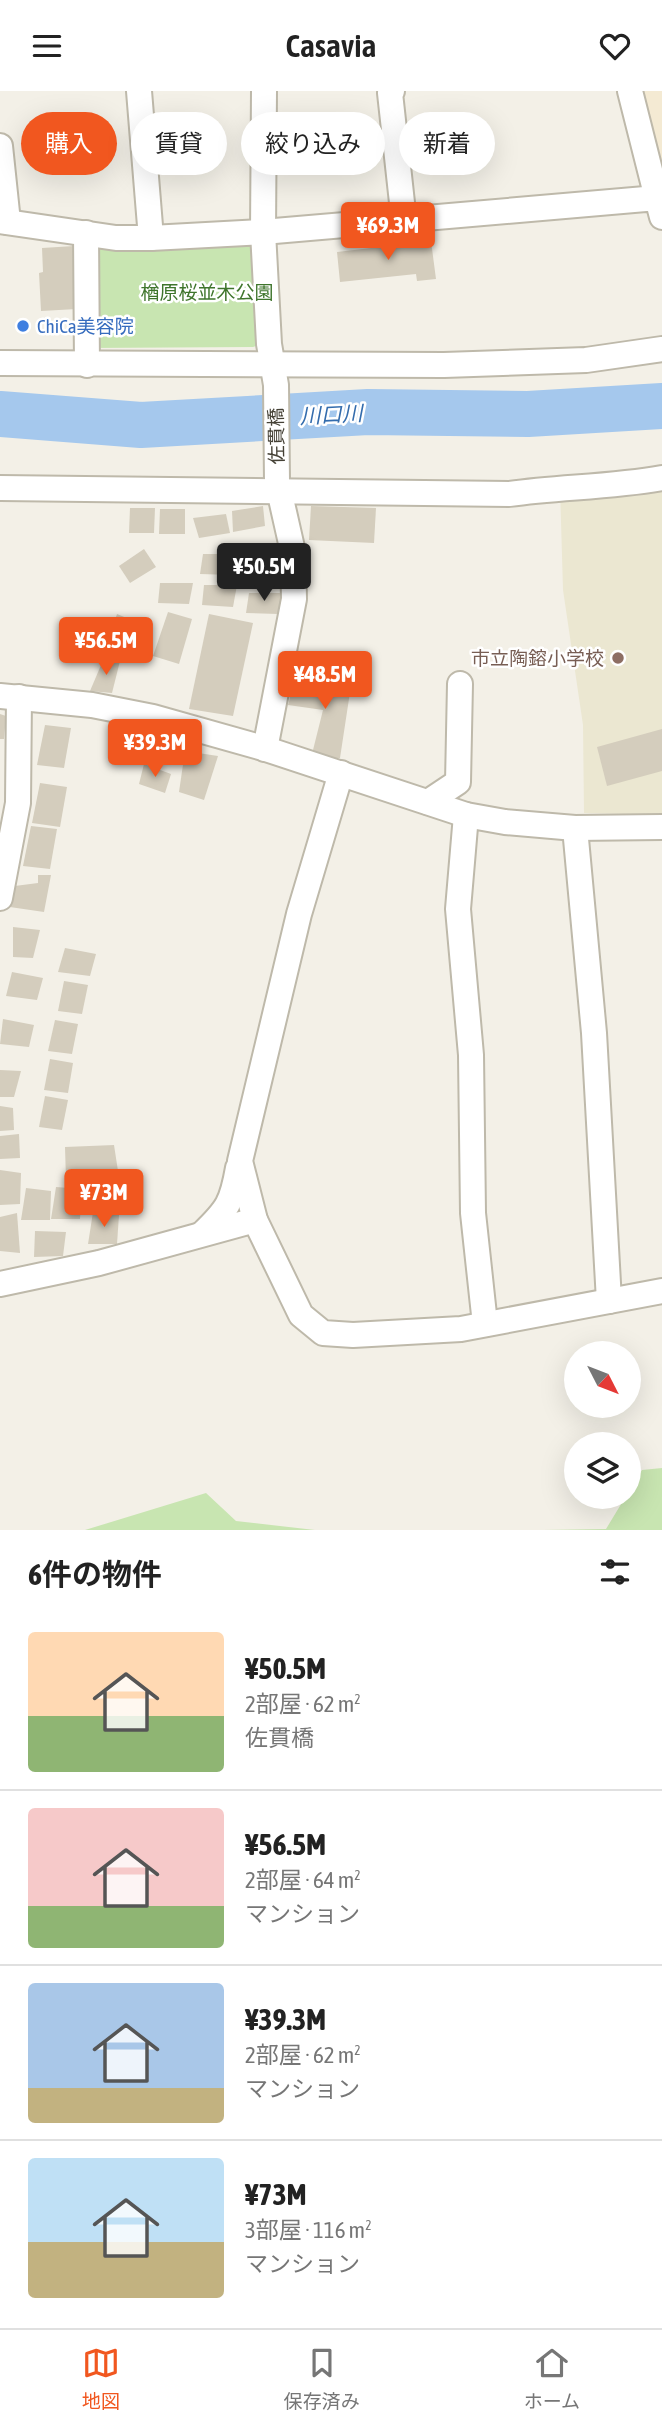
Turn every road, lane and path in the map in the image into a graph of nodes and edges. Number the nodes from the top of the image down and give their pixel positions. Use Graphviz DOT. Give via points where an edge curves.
graph roads {
  1 [pos="139,91"];
  2 [pos="264,91"];
  3 [pos="392,91"];
  4 [pos="630,91"];
  5 [pos="0,146"];
  6 [pos="659,208"];
  7 [pos="4,221"];
  8 [pos="404,221"];
  9 [pos="263,232"];
  10 [pos="86,233"];
  11 [pos="151,238"];
  12 [pos="662,349"];
  13 [pos="0,363"];
  14 [pos="88,365"];
  15 [pos="272,366"];
  16 [pos="662,478"];
  17 [pos="277,486"];
  18 [pos="0,488"];
  19 [pos="460,684"];
  20 [pos="10,696"];
  21 [pos="265,749"];
  22 [pos="341,773"];
  23 [pos="428,802"];
  24 [pos="466,815"];
  25 [pos="662,827"];
  26 [pos="575,828"];
  27 [pos="0,898"];
  28 [pos="240,1161"];
  29 [pos="255,1220"];
  30 [pos="203,1233"];
  31 [pos="0,1284"];
  32 [pos="662,1291"];
  33 [pos="609,1301"];
  34 [pos="485,1324"];
  1 -- 11 [label="street"];
  2 -- 9 [label="street, 佐貫橋"];
  3 -- 8 [label="street"];
  4 -- 6 [label="street"];
  5 -- 7 [label="street"];
  6 -- 8 [label="street"];
  7 -- 10 [label="street"];
  8 -- 9 [label="street"];
  9 -- 11 [label="street"];
  9 -- 15 [label="street, 佐貫橋"];
  10 -- 11 [label="street"];
  10 -- 14 [label="street"];
  12 -- 15 [label="street" via="586,360"];
  13 -- 14 [label="street"];
  14 -- 15 [label="street"];
  15 -- 17 [label="street, 佐貫橋"];
  16 -- 17 [label="street" via="509,494"];
  17 -- 18 [label="street"];
  17 -- 21 [label="street, 佐貫橋" via="293,552 294,599"];
  19 -- 23 [label="street" via="458,782"];
  20 -- 21 [label="street" via="153,717"];
  20 -- 27 [label="street" via="18,803"];
  21 -- 22 [label="street"];
  22 -- 23 [label="street"];
  22 -- 28 [label="street" via="299,914"];
  23 -- 24 [label="street"];
  24 -- 26 [label="street"];
  24 -- 34 [label="street" via="458,909 471,1055 472,1213"];
  25 -- 26 [label="street"];
  26 -- 33 [label="street" via="594,1033"];
  28 -- 29 [label="street"];
  28 -- 30 [label="street" via="232,1197 222,1215"];
  29 -- 30 [label="street"];
  29 -- 34 [label="street" via="301,1315 323,1333 353,1335"];
  30 -- 31 [label="street" via="99,1263"];
  32 -- 33 [label="street"];
  33 -- 34 [label="street"];
}
